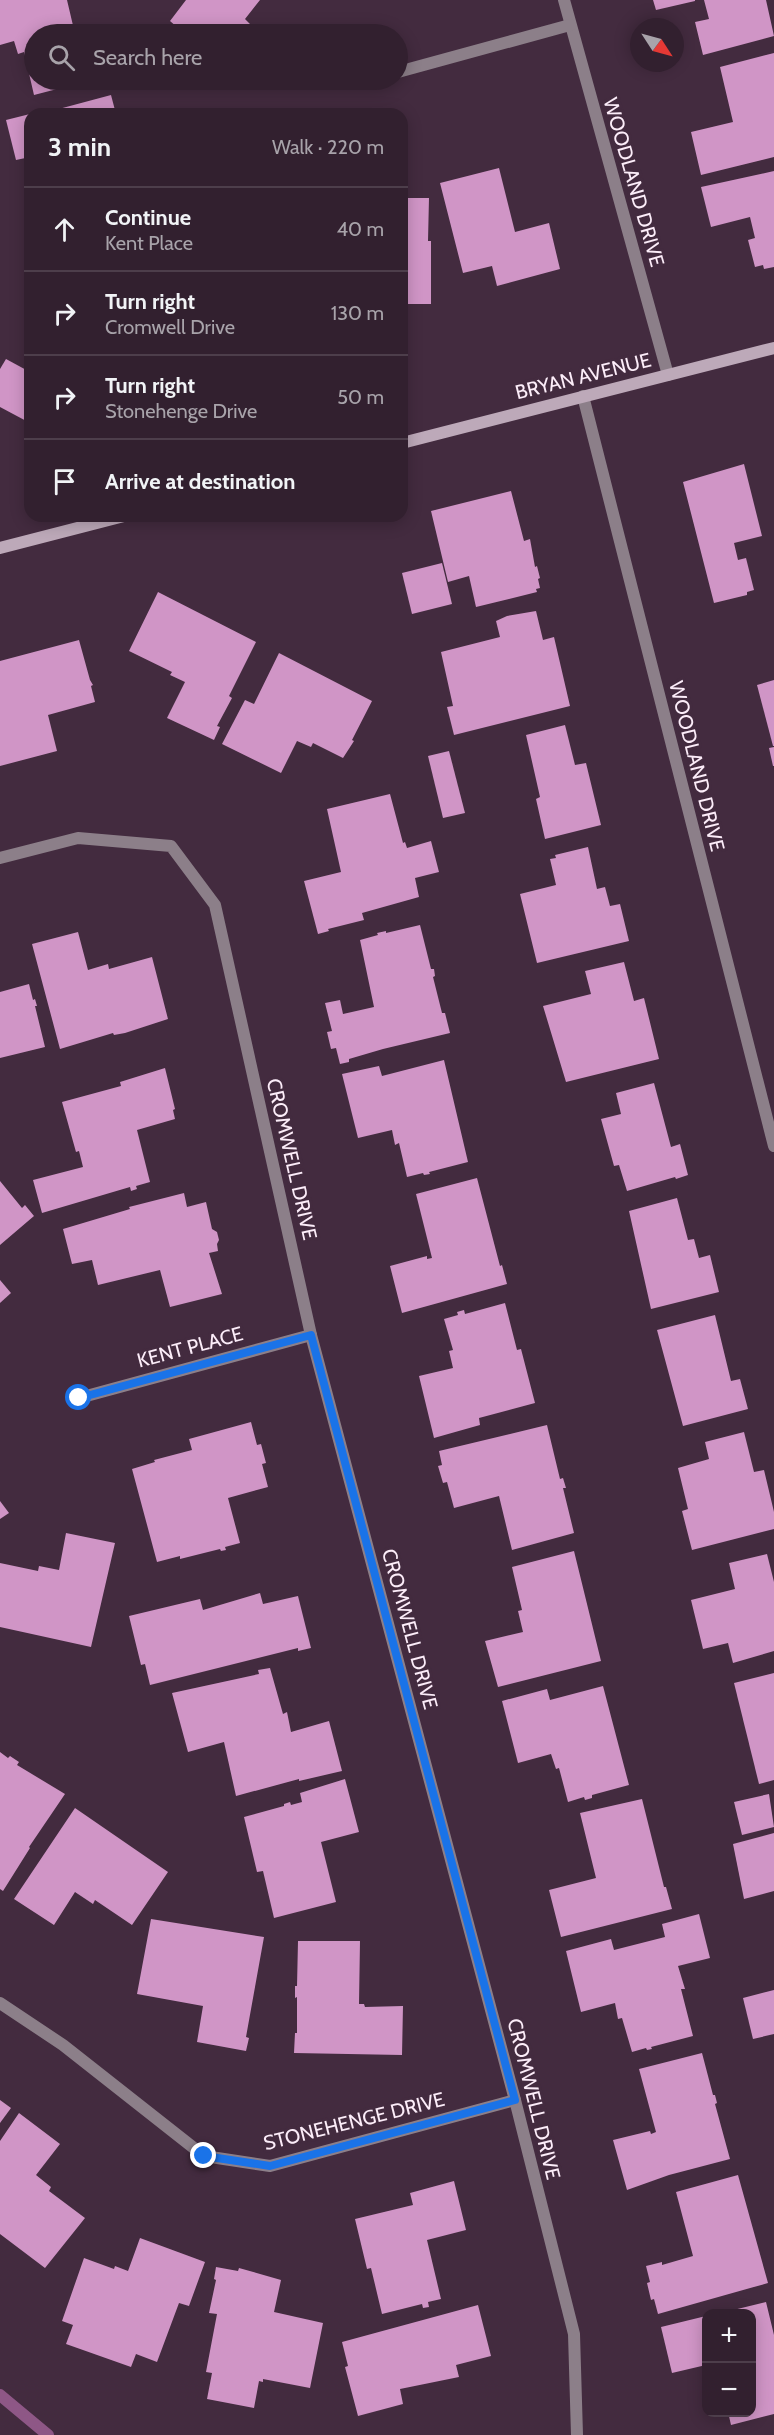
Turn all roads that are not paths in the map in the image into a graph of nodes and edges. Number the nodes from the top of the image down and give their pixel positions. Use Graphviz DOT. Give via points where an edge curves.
graph roads {
  1 [pos="564,0"];
  2 [pos="570,25"];
  3 [pos="408,69"];
  4 [pos="774,348"];
  5 [pos="668,375"];
  6 [pos="583,396"];
  7 [pos="408,441"];
  8 [pos="101,522"];
  9 [pos="0,548"];
  10 [pos="0,858"];
  11 [pos="774,1146"];
  12 [pos="311,1335"];
  13 [pos="79,1398"];
  14 [pos="0,2003"];
  15 [pos="515,2100"];
  16 [pos="577,2435"];
  1 -- 2 [label="street, WOODLAND DRIVE"];
  2 -- 3 [label="street"];
  2 -- 5 [label="street, WOODLAND DRIVE"];
  4 -- 5 [label="main road, BRYAN AVENUE"];
  5 -- 6 [label="main road, BRYAN AVENUE"];
  6 -- 7 [label="main road, BRYAN AVENUE"];
  6 -- 11 [label="street, WOODLAND DRIVE"];
  8 -- 9 [label="main road"];
  10 -- 12 [label="street, CROMWELL DRIVE" via="78,838 171,846 215,905"];
  12 -- 13 [label="street, KENT PLACE"];
  12 -- 15 [label="street, CROMWELL DRIVE"];
  14 -- 15 [label="street, STONEHENGE DRIVE" via="63,2045 204,2156 270,2166"];
  15 -- 16 [label="street, CROMWELL DRIVE" via="574,2334"];
}
